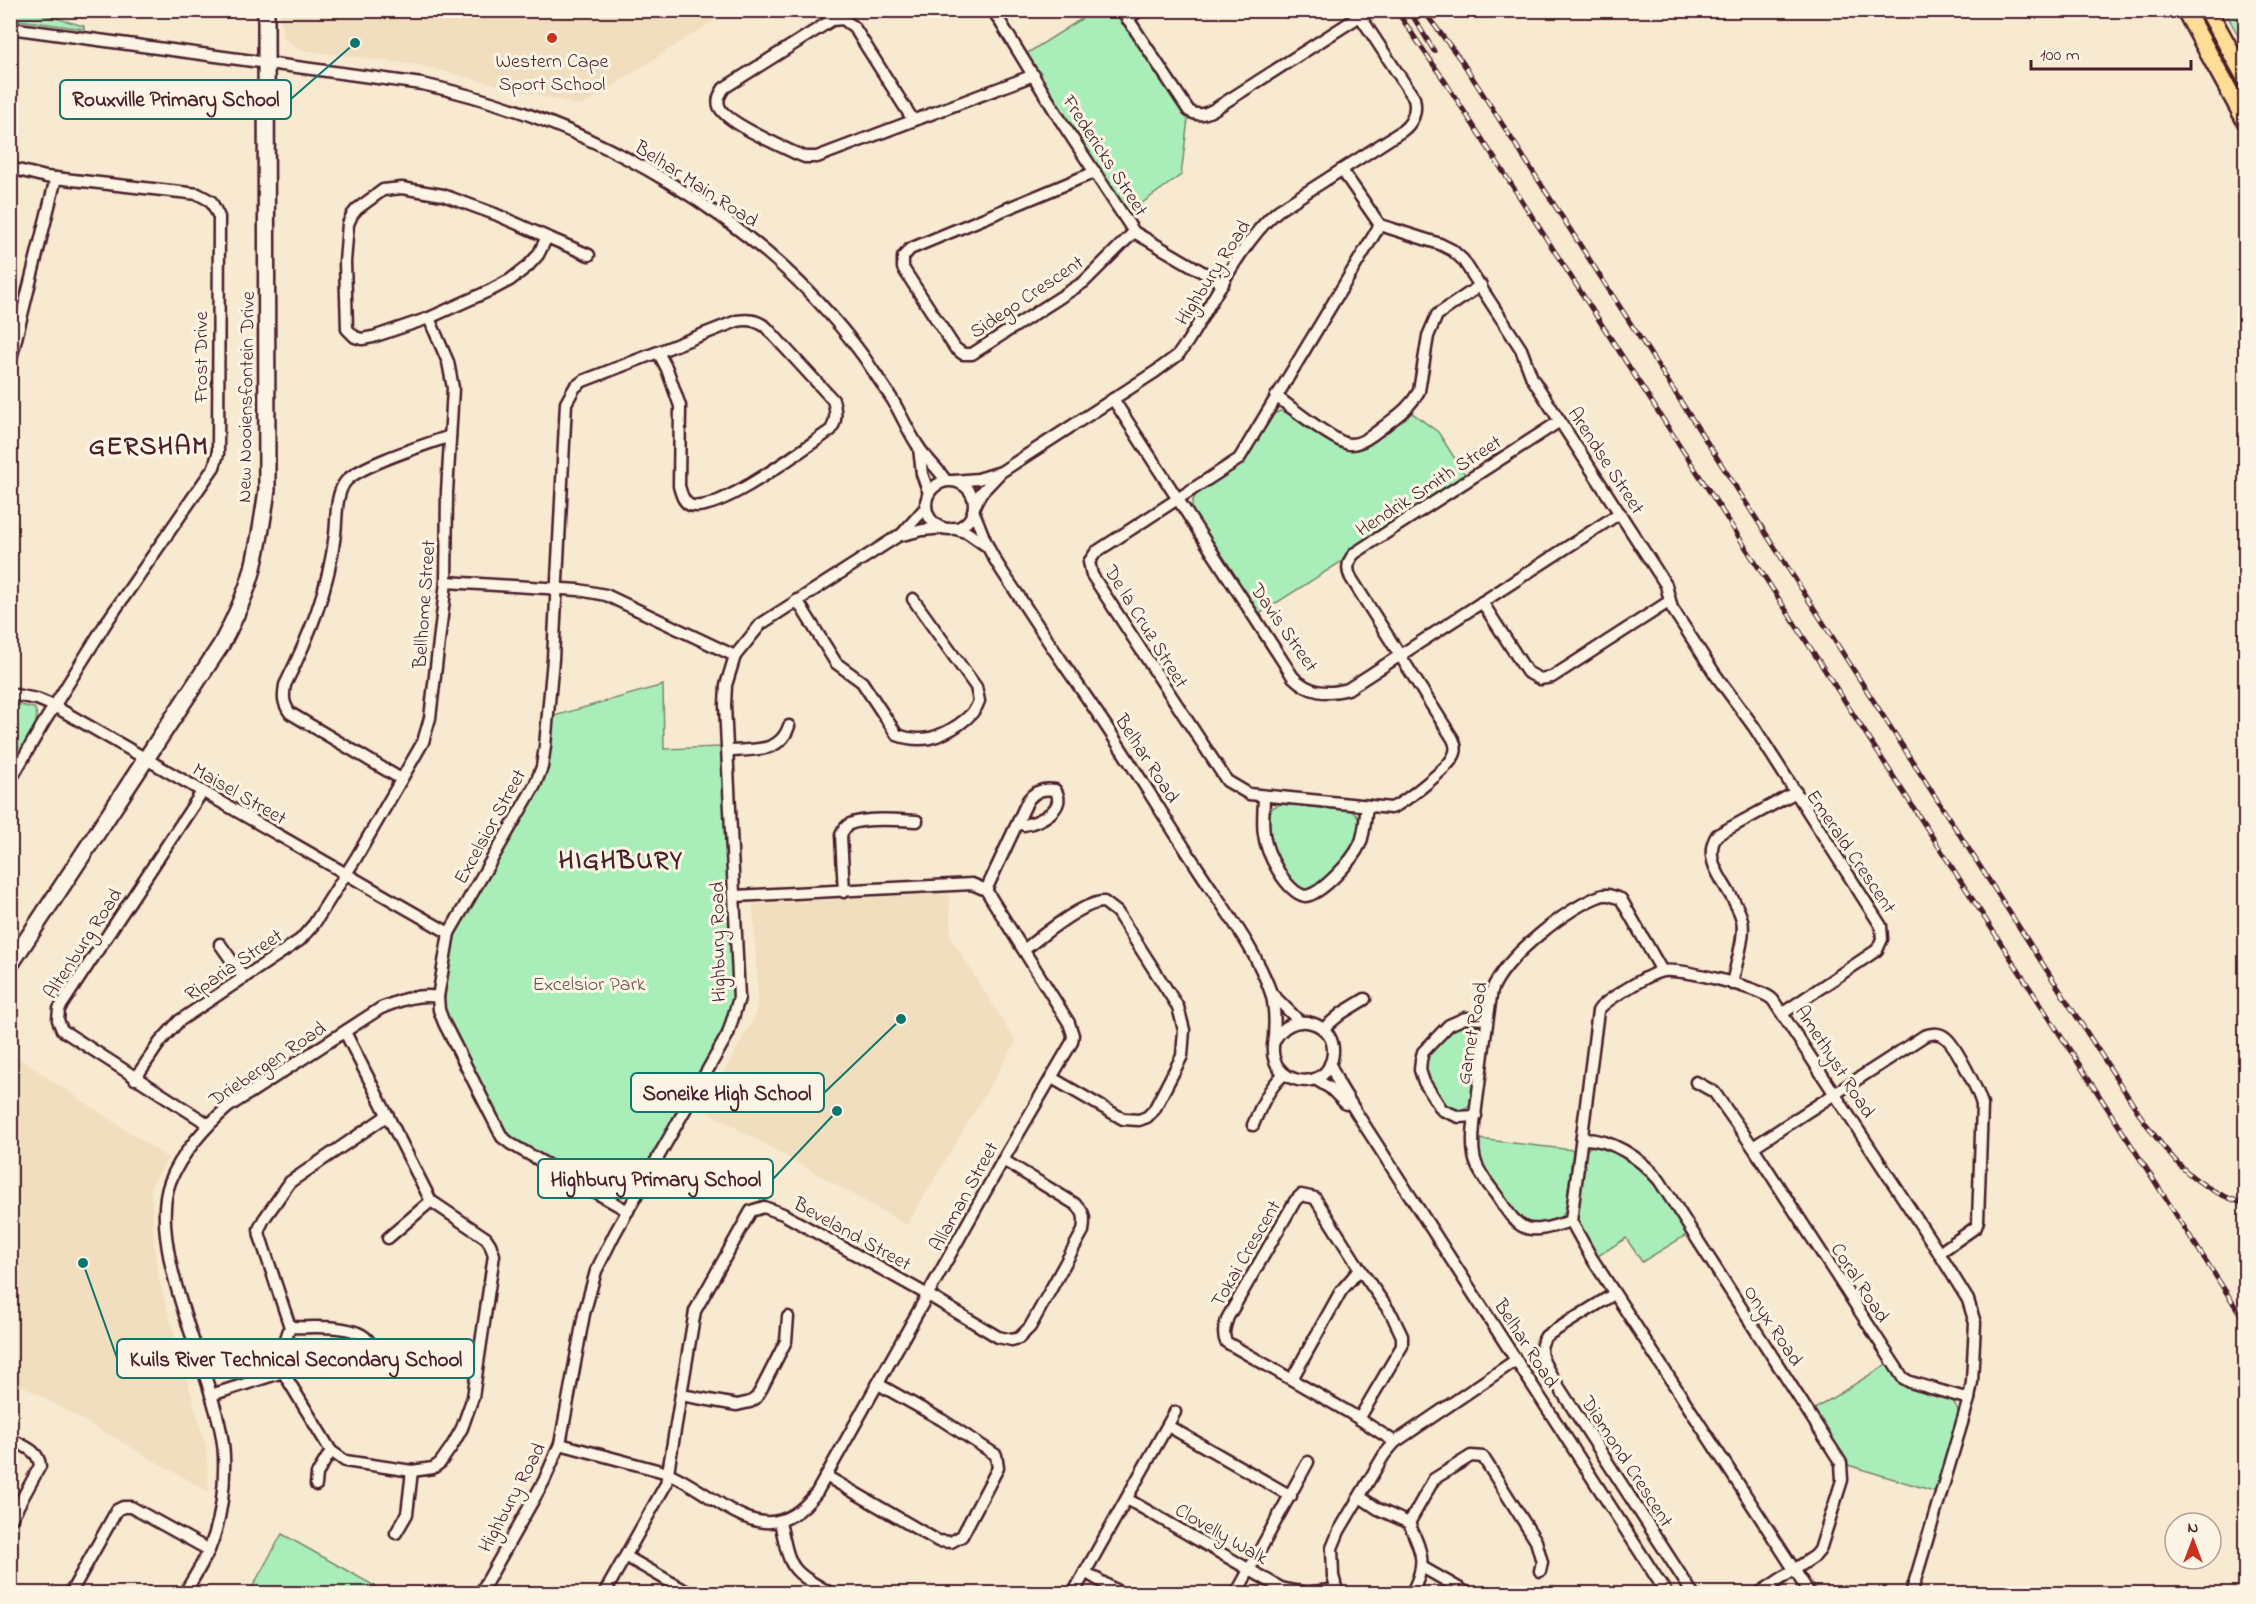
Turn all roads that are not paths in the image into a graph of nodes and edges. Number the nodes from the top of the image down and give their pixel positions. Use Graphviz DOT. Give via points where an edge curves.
graph roads {
  1 [pos="266,10"];
  2 [pos="993,10"];
  3 [pos="1140,10"];
  4 [pos="2185,10"];
  5 [pos="2208,10"];
  6 [pos="1125,15"];
  7 [pos="10,28"];
  8 [pos="266,61"];
  9 [pos="1034,75"];
  10 [pos="2246,79"];
  11 [pos="913,120"];
  12 [pos="2246,122"];
  13 [pos="10,168"];
  14 [pos="1342,170"];
  15 [pos="1095,172"];
  16 [pos="56,178"];
  17 [pos="1380,225"];
  18 [pos="1134,232"];
  19 [pos="548,237"];
  20 [pos="589,255"];
  21 [pos="1223,284"];
  22 [pos="1481,285"];
  23 [pos="429,318"];
  24 [pos="657,352"];
  25 [pos="10,363"];
  26 [pos="1276,396"];
  27 [pos="1113,399"];
  28 [pos="1560,421"];
  29 [pos="450,436"];
  30 [pos="919,447"];
  31 [pos="1001,472"];
  32 [pos="950,481"];
  33 [pos="929,493"];
  34 [pos="1178,499"];
  35 [pos="926,507"];
  36 [pos="974,509"];
  37 [pos="1620,513"];
  38 [pos="948,528"];
  39 [pos="902,535"];
  40 [pos="988,547"];
  41 [pos="446,582"];
  42 [pos="557,589"];
  43 [pos="913,599"];
  44 [pos="797,600"];
  45 [pos="1670,601"];
  46 [pos="1482,602"];
  47 [pos="1400,655"];
  48 [pos="735,656"];
  49 [pos="10,694"];
  50 [pos="54,706"];
  51 [pos="789,726"];
  52 [pos="728,751"];
  53 [pos="146,761"];
  54 [pos="401,779"];
  55 [pos="10,781"];
  56 [pos="202,792"];
  57 [pos="1796,792"];
  58 [pos="1264,796"];
  59 [pos="1367,806"];
  60 [pos="917,821"];
  61 [pos="1018,822"];
  62 [pos="345,874"];
  63 [pos="986,890"];
  64 [pos="843,892"];
  65 [pos="735,896"];
  66 [pos="449,933"];
  67 [pos="220,944"];
  68 [pos="1024,950"];
  69 [pos="10,965"];
  70 [pos="1662,971"];
  71 [pos="244,978"];
  72 [pos="1732,984"];
  73 [pos="1271,993"];
  74 [pos="438,997"];
  75 [pos="1365,999"];
  76 [pos="1783,1013"];
  77 [pos="1487,1019"];
  78 [pos="1300,1022"];
  79 [pos="1323,1029"];
  80 [pos="345,1032"];
  81 [pos="1273,1044"];
  82 [pos="1330,1064"];
  83 [pos="1284,1074"];
  84 [pos="1052,1078"];
  85 [pos="135,1079"];
  86 [pos="1315,1079"];
  87 [pos="1696,1082"];
  88 [pos="1836,1093"];
  89 [pos="1356,1112"];
  90 [pos="388,1115"];
  91 [pos="1476,1116"];
  92 [pos="208,1124"];
  93 [pos="1253,1125"];
  94 [pos="1582,1139"];
  95 [pos="1753,1147"];
  96 [pos="1003,1160"];
  97 [pos="431,1201"];
  98 [pos="628,1211"];
  99 [pos="1571,1221"];
  100 [pos="388,1238"];
  101 [pos="1939,1253"];
  102 [pos="1359,1269"];
  103 [pos="1614,1294"];
  104 [pos="928,1295"];
  105 [pos="788,1317"];
  106 [pos="290,1327"];
  107 [pos="378,1353"];
  108 [pos="1516,1360"];
  109 [pos="283,1372"];
  110 [pos="1292,1379"];
  111 [pos="878,1384"];
  112 [pos="211,1395"];
  113 [pos="681,1395"];
  114 [pos="1969,1399"];
  115 [pos="1175,1412"];
  116 [pos="1359,1419"];
  117 [pos="1168,1426"];
  118 [pos="10,1438"];
  119 [pos="1395,1442"];
  120 [pos="560,1444"];
  121 [pos="331,1451"];
  122 [pos="1308,1462"];
  123 [pos="412,1471"];
  124 [pos="668,1473"];
  125 [pos="826,1476"];
  126 [pos="316,1485"];
  127 [pos="1290,1496"];
  128 [pos="1360,1497"];
  129 [pos="1127,1499"];
  130 [pos="10,1521"];
  131 [pos="780,1522"];
  132 [pos="1409,1523"];
  133 [pos="396,1533"];
  134 [pos="209,1550"];
  135 [pos="627,1557"];
  136 [pos="1422,1567"];
  137 [pos="1249,1570"];
  138 [pos="1795,1570"];
  139 [pos="1540,1571"];
  140 [pos="1085,1572"];
  141 [pos="1337,1591"];
  142 [pos="1074,1592"];
  143 [pos="70,1593"];
  144 [pos="184,1593"];
  145 [pos="480,1593"];
  146 [pos="604,1593"];
  147 [pos="691,1593"];
  148 [pos="832,1593"];
  149 [pos="1122,1593"];
  150 [pos="1236,1593"];
  151 [pos="1410,1593"];
  152 [pos="1469,1593"];
  153 [pos="1667,1593"];
  154 [pos="1693,1593"];
  155 [pos="1758,1593"];
  156 [pos="1810,1593"];
  157 [pos="1911,1593"];
  1 -- 8 [label="street, New Nooiensfontein Drive"];
  2 -- 9 [label="street, Fredericks Street"];
  3 -- 6 [label="street"];
  4 -- 12 [label="main road"];
  5 -- 10 [label="main road"];
  6 -- 14 [label="street, Highbury Road" via="1189,111 1198,115 1213,110 1360,16 1414,98 1416,111 1407,127"];
  7 -- 8 [label="street, Belhar Main Road"];
  8 -- 30 [label="street, Belhar Main Road" via="385,77 465,94 545,121 651,170 754,242 791,275 863,356"];
  8 -- 53 [label="street, New Nooiensfontein Drive" via="269,413 267,490 261,536 252,575 221,645"];
  9 -- 11 [label="street"];
  9 -- 15 [label="street, Fredericks Street"];
  11 -- 11 [label="street" via="854,27 843,19 822,26 724,88 719,97 719,105 729,118 805,157 829,154"];
  13 -- 16 [label="street, Frost Drive"];
  14 -- 17 [label="street"];
  14 -- 21 [label="street, Highbury Road" via="1264,223"];
  15 -- 18 [label="street, Fredericks Street"];
  15 -- 18 [label="street, Sidego Crescent" via="910,249 903,257 903,268 956,348 963,354 972,354 1084,282"];
  16 -- 25 [label="street"];
  16 -- 50 [label="street, Frost Drive" via="203,195 215,206 219,229 218,454 214,467"];
  17 -- 22 [label="street, Arendse Street" via="1452,250"];
  17 -- 26 [label="street, De la Cruz Street"];
  18 -- 21 [label="street, Fredericks Street"];
  19 -- 20 [label="street"];
  19 -- 23 [label="street" via="538,255 510,280"];
  19 -- 23 [label="street" via="443,195 402,188 382,190 357,208 348,224 347,329 362,339"];
  21 -- 27 [label="street, Highbury Road" via="1178,355"];
  22 -- 26 [label="street" via="1437,315 1431,325 1415,399 1368,438 1353,444 1340,442"];
  22 -- 28 [label="street, Arendse Street"];
  23 -- 29 [label="street, Bellhome Street" via="453,380"];
  24 -- 24 [label="street, Excelsior Street" via="737,321 758,321 833,400 834,425 723,500 689,505 679,486 680,406"];
  24 -- 42 [label="street, Excelsior Street" via="583,381 566,402"];
  26 -- 34 [label="street, De la Cruz Street" via="1239,459"];
  27 -- 31 [label="street, Highbury Road"];
  27 -- 34 [label="street, Davis Street"];
  28 -- 37 [label="street, Arendse Street"];
  28 -- 47 [label="street, Hendrik Smith Street" via="1351,559 1349,575"];
  29 -- 41 [label="street, Bellhome Street"];
  29 -- 54 [label="street" via="392,457 346,480 340,494 332,565 309,636 285,685 285,705 290,713"];
  30 -- 32 [label="street"];
  30 -- 33 [label="street"];
  31 -- 32 [label="street, Highbury Road"];
  31 -- 36 [label="street, Highbury Road" via="981,493"];
  32 -- 33 [label="street" via="940,483"];
  32 -- 36 [label="street" via="960,483 971,493"];
  33 -- 35 [label="street"];
  34 -- 47 [label="street, Davis Street" via="1293,677 1304,687 1326,693 1348,689"];
  34 -- 58 [label="street, De la Cruz Street" via="1093,555 1090,571 1227,782 1249,794"];
  35 -- 38 [label="street" via="931,520"];
  35 -- 39 [label="street, Highbury Road"];
  36 -- 38 [label="street" via="963,525"];
  36 -- 40 [label="street, Belhar Road"];
  37 -- 45 [label="street, Arendse Street" via="1666,585"];
  37 -- 46 [label="street, Davis Street"];
  38 -- 39 [label="street, Highbury Road"];
  38 -- 40 [label="street, Belhar Road" via="968,533"];
  39 -- 44 [label="street, Highbury Road"];
  40 -- 73 [label="street, Belhar Road" via="1240,935"];
  41 -- 42 [label="street"];
  41 -- 54 [label="street, Bellhome Street" via="430,718 423,742"];
  42 -- 48 [label="street" via="606,595"];
  42 -- 66 [label="street, Excelsior Street" via="542,767"];
  43 -- 44 [label="street" via="976,687 980,701 973,713 932,738 897,735 862,682 836,663"];
  44 -- 48 [label="street, Highbury Road" via="760,624"];
  45 -- 46 [label="street" via="1552,677 1540,679 1527,672"];
  45 -- 57 [label="street, Arendse Street" via="1702,655"];
  46 -- 47 [label="street, Davis Street"];
  47 -- 59 [label="street, De la Cruz Street" via="1453,739 1455,754 1404,802 1391,808"];
  48 -- 52 [label="street, Highbury Road" via="726,685"];
  49 -- 50 [label="street, Maisel Street"];
  50 -- 53 [label="street, Maisel Street"];
  50 -- 55 [label="street, Frost Drive"];
  51 -- 52 [label="street" via="782,741 772,747"];
  52 -- 65 [label="street, Highbury Road"];
  53 -- 56 [label="street, Maisel Street"];
  53 -- 69 [label="street, New Nooiensfontein Drive"];
  54 -- 62 [label="street, Bellhome Street"];
  56 -- 62 [label="street, Maisel Street"];
  56 -- 85 [label="street, Altenburg Road" via="57,1014 62,1030"];
  57 -- 72 [label="street, Emerald Crescent" via="1717,835 1712,847 1713,861 1742,918"];
  57 -- 76 [label="street, Emerald Crescent" via="1881,926 1882,939 1876,950"];
  58 -- 59 [label="street, De la Cruz Street"];
  58 -- 59 [label="street" via="1264,834 1269,853 1290,888 1305,896 1320,891 1355,852 1363,834"];
  60 -- 64 [label="street" via="861,822 844,828"];
  61 -- 63 [label="street"];
  62 -- 66 [label="street, Maisel Street"];
  62 -- 71 [label="street, Riparia Street" via="320,916 300,940"];
  63 -- 64 [label="street" via="972,884"];
  63 -- 68 [label="street, Allaman Street"];
  64 -- 65 [label="street"];
  65 -- 98 [label="street, Highbury Road" via="740,998 735,1018"];
  66 -- 74 [label="street, Excelsior Street"];
  67 -- 71 [label="street"];
  68 -- 84 [label="street, Allaman Street" via="1073,1035"];
  68 -- 84 [label="street" via="1042,934 1093,903 1104,902 1123,920 1178,1007 1185,1030 1182,1056 1154,1110 1139,1120 1123,1119"];
  70 -- 72 [label="street, Amethyst Road"];
  70 -- 77 [label="street, Garnet Road" via="1621,899 1603,895 1549,925 1501,973 1492,990"];
  70 -- 94 [label="street" via="1611,998 1598,1011"];
  71 -- 85 [label="street, Riparia Street" via="179,1021"];
  72 -- 76 [label="street, Amethyst Road" via="1766,993"];
  73 -- 78 [label="street, Belhar Road"];
  73 -- 81 [label="street, Belhar Road"];
  74 -- 80 [label="street, Driebergen Road" via="403,999"];
  74 -- 98 [label="street, Excelsior Street" via="444,1023 502,1137"];
  75 -- 79 [label="street"];
  76 -- 88 [label="street, Amethyst Road"];
  77 -- 91 [label="street, Garnet Road"];
  77 -- 91 [label="street" via="1465,1017 1449,1025 1421,1060 1424,1082 1442,1110 1459,1117"];
  78 -- 79 [label="street"];
  78 -- 81 [label="street" via="1281,1030"];
  79 -- 82 [label="street" via="1333,1047"];
  80 -- 90 [label="street"];
  80 -- 92 [label="street, Driebergen Road"];
  81 -- 83 [label="street" via="1274,1061"];
  82 -- 86 [label="street"];
  82 -- 89 [label="street, Belhar Road"];
  83 -- 86 [label="street" via="1299,1081"];
  83 -- 93 [label="street" via="1264,1098"];
  84 -- 96 [label="street, Allaman Street"];
  85 -- 92 [label="street, Altenburg Road"];
  86 -- 89 [label="street, Belhar Road"];
  87 -- 95 [label="street, Coral Road" via="1714,1092"];
  88 -- 95 [label="street"];
  88 -- 101 [label="street, Amethyst Road"];
  88 -- 101 [label="street" via="1924,1036 1935,1033 1952,1044 1982,1105 1980,1204 1976,1227"];
  89 -- 108 [label="street, Belhar Road"];
  90 -- 97 [label="street"];
  90 -- 106 [label="street" via="296,1177 264,1219 260,1229 262,1245"];
  91 -- 99 [label="street, Garnet Road" via="1475,1161 1515,1222 1532,1230"];
  92 -- 112 [label="street, Driebergen Road" via="170,1182 165,1216 171,1267"];
  94 -- 99 [label="street"];
  94 -- 138 [label="street, Onyx Road" via="1612,1144 1659,1180 1841,1463 1842,1480 1821,1547"];
  95 -- 114 [label="street, Coral Road" via="1903,1378"];
  96 -- 104 [label="street, Allaman Street"];
  96 -- 104 [label="street, Beveland Street" via="1075,1204 1084,1215 1083,1231 1030,1327 1019,1338 1004,1340"];
  97 -- 100 [label="street"];
  97 -- 123 [label="street" via="486,1238 494,1255 472,1397 465,1419 440,1463"];
  98 -- 120 [label="street, Highbury Road" via="591,1286"];
  99 -- 103 [label="street"];
  101 -- 114 [label="street, Amethyst Road" via="1973,1314"];
  102 -- 110 [label="street" via="1341,1291"];
  102 -- 110 [label="street, Tokai Crescent" via="1315,1198 1298,1197 1223,1330 1226,1342"];
  102 -- 116 [label="street, Tokai Crescent" via="1392,1315 1403,1340"];
  103 -- 138 [label="street"];
  103 -- 154 [label="street, Diamond Crescent" via="1546,1336 1540,1352 1551,1375"];
  104 -- 111 [label="street, Allaman Street"];
  104 -- 113 [label="street, Beveland Street" via="783,1214 764,1207 751,1210 695,1311"];
  105 -- 113 [label="street" via="786,1341 756,1398 737,1405"];
  106 -- 107 [label="street" via="355,1332"];
  106 -- 109 [label="street" via="282,1350"];
  108 -- 119 [label="street"];
  108 -- 153 [label="street, Belhar Road"];
  109 -- 112 [label="street"];
  109 -- 121 [label="street"];
  110 -- 116 [label="street, Tokai Crescent"];
  111 -- 125 [label="street, Allaman Street"];
  111 -- 125 [label="street" via="942,1419 996,1455 998,1468 962,1536 951,1542 938,1541"];
  112 -- 134 [label="street, Driebergen Road" via="224,1455 221,1500"];
  113 -- 124 [label="street, Beveland Street"];
  114 -- 157 [label="street, Amethyst Road"];
  115 -- 117 [label="street"];
  116 -- 119 [label="street, Tokai Crescent"];
  117 -- 127 [label="street"];
  117 -- 129 [label="street"];
  118 -- 130 [label="street" via="35,1452 40,1466"];
  119 -- 128 [label="street"];
  120 -- 124 [label="street"];
  120 -- 145 [label="street, Highbury Road" via="544,1481"];
  121 -- 123 [label="street" via="345,1461"];
  121 -- 126 [label="street" via="317,1474"];
  122 -- 127 [label="street"];
  123 -- 133 [label="street" via="407,1514"];
  124 -- 131 [label="street" via="753,1521"];
  124 -- 135 [label="street, Beveland Street" via="666,1484"];
  125 -- 131 [label="street, Allaman Street" via="806,1507"];
  127 -- 137 [label="street"];
  128 -- 132 [label="street"];
  128 -- 141 [label="street" via="1332,1548"];
  129 -- 137 [label="street, Clovelly Walk"];
  129 -- 140 [label="street"];
  131 -- 148 [label="street" via="794,1570"];
  132 -- 136 [label="street"];
  132 -- 139 [label="street" via="1434,1479 1471,1456 1483,1457 1536,1541 1542,1562"];
  134 -- 143 [label="street" via="131,1507 123,1507 117,1510"];
  134 -- 144 [label="street, Driebergen Road"];
  135 -- 146 [label="street, Beveland Street"];
  135 -- 147 [label="street"];
  136 -- 151 [label="street"];
  136 -- 152 [label="street"];
  137 -- 141 [label="street, Clovelly Walk" via="1294,1592"];
  137 -- 150 [label="street"];
  138 -- 155 [label="street"];
  138 -- 156 [label="street"];
  140 -- 142 [label="street"];
  140 -- 149 [label="street"];
}
